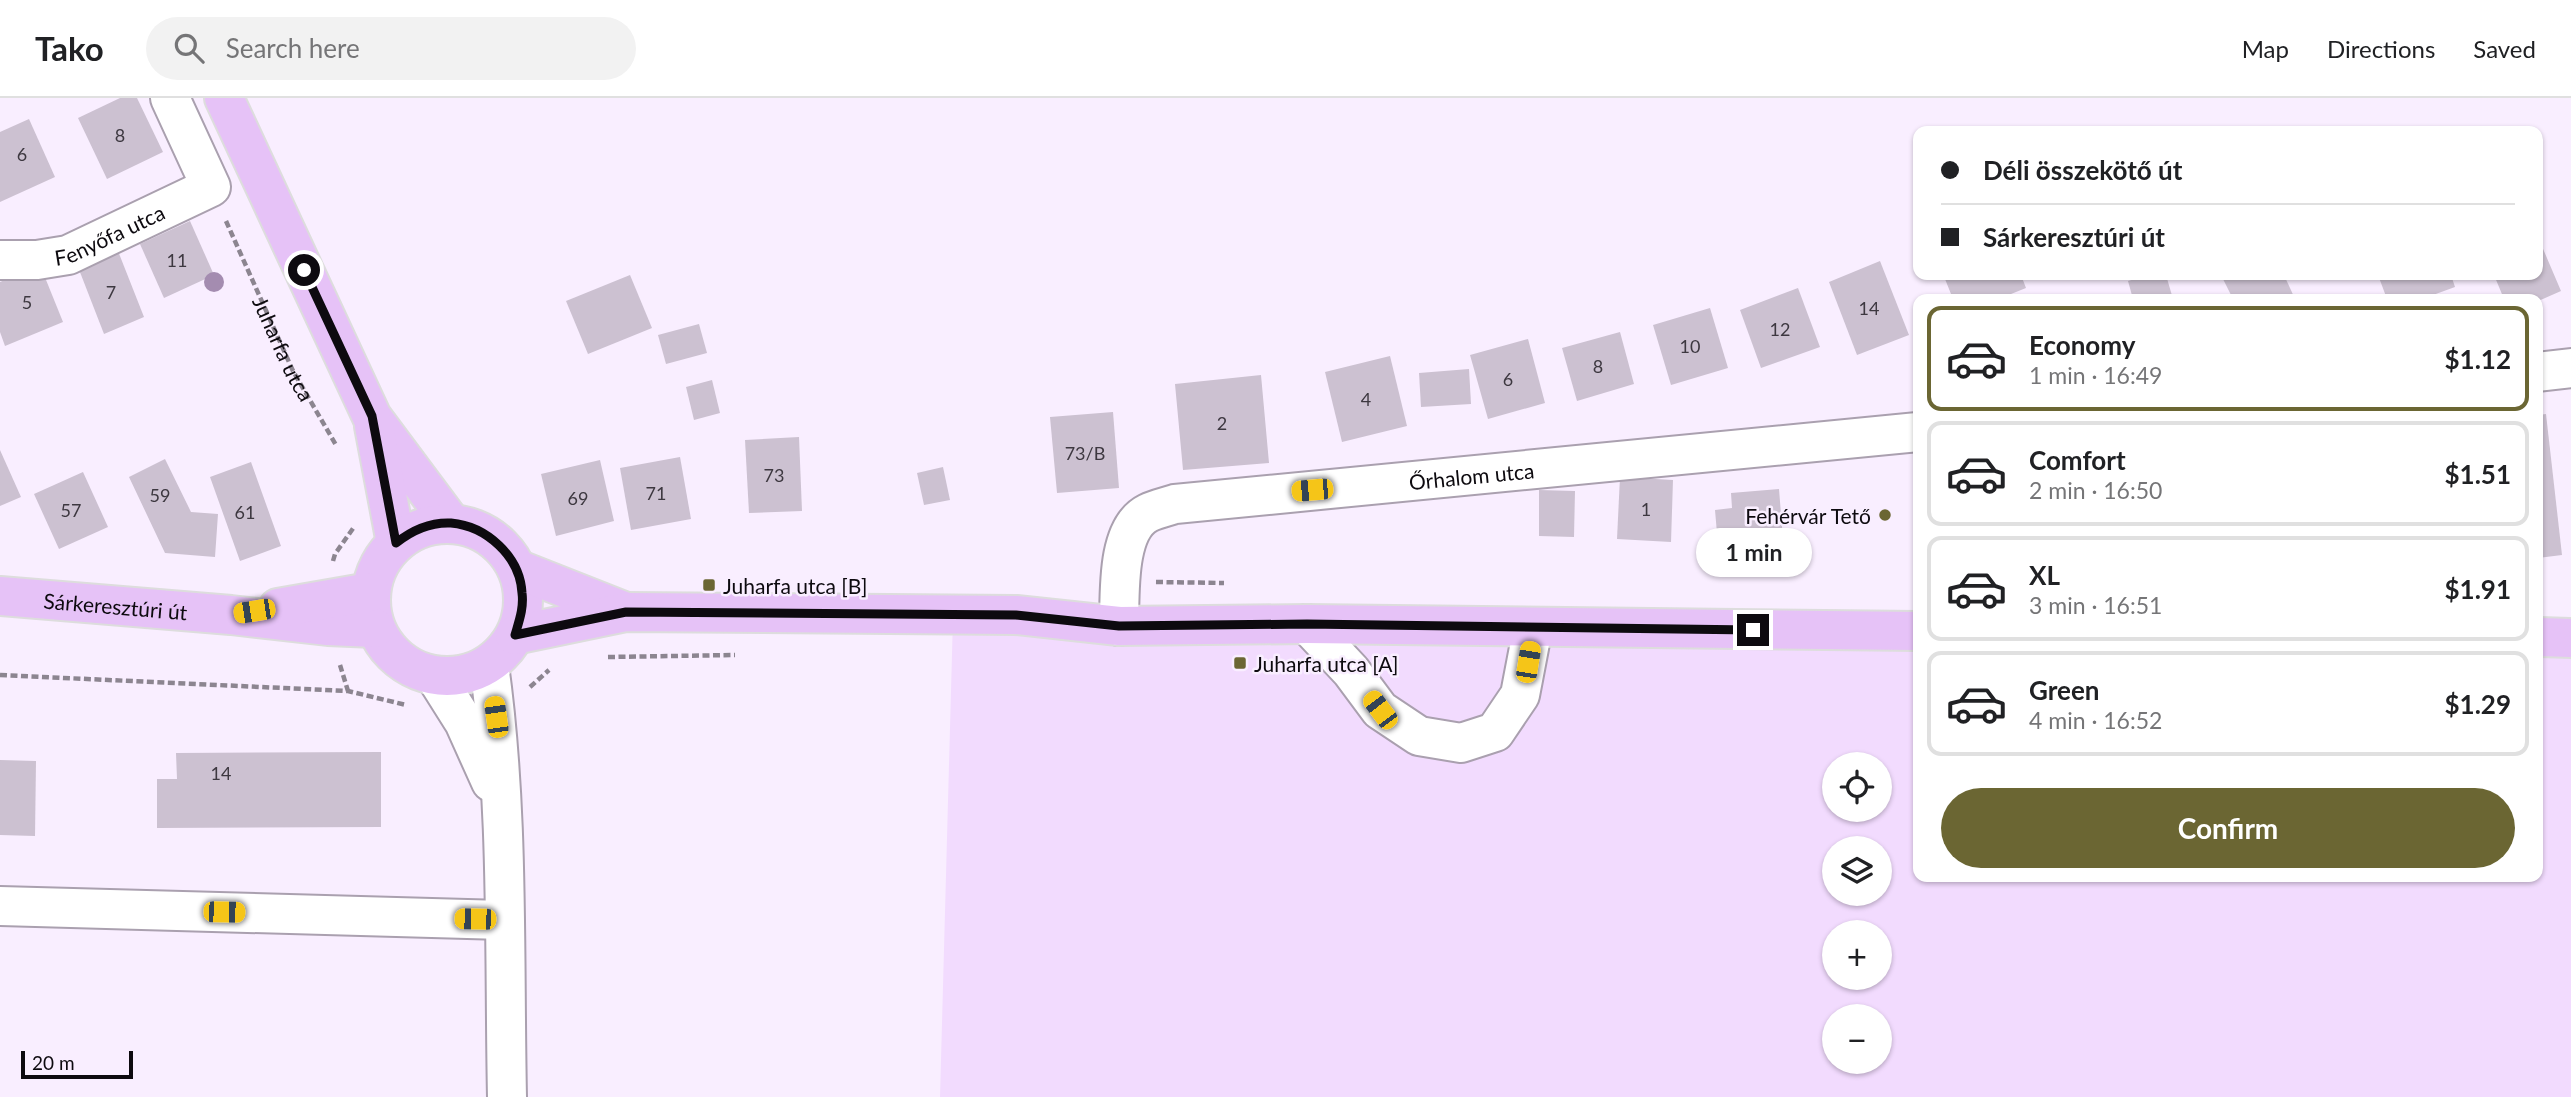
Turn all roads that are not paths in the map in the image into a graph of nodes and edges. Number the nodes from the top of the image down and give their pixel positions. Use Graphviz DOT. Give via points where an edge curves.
graph roads {
  1 [pos="170,98"];
  2 [pos="224,98"];
  3 [pos="0,260"];
  4 [pos="2571,368"];
  5 [pos="2543,371"];
  6 [pos="372,416"];
  7 [pos="1913,432"];
  8 [pos="451,523"];
  9 [pos="396,543"];
  10 [pos="517,569"];
  11 [pos="0,596"];
  12 [pos="373,610"];
  13 [pos="626,612"];
  14 [pos="230,615"];
  15 [pos="1307,624"];
  16 [pos="1119,626"];
  17 [pos="1533,627"];
  18 [pos="1913,631"];
  19 [pos="515,635"];
  20 [pos="2543,637"];
  21 [pos="2571,638"];
  22 [pos="489,665"];
  23 [pos="435,676"];
  24 [pos="501,806"];
  25 [pos="0,906"];
  26 [pos="503,920"];
  27 [pos="507,1097"];
  1 -- 3 [label="street, Fenyőfa utca" via="211,187 68,255"];
  2 -- 6 [label="main road"];
  4 -- 5 [label="street"];
  6 -- 8 [label="main road"];
  6 -- 9 [label="main road"];
  7 -- 16 [label="street, Őrhalom utca" via="1175,504 1146,514 1126,537"];
  8 -- 9 [label="main road" via="421,528"];
  8 -- 10 [label="main road" via="478,530 501,546"];
  9 -- 12 [label="main road" via="379,565"];
  10 -- 13 [label="main road"];
  10 -- 19 [label="main road" via="523,591"];
  11 -- 14 [label="main road, Sárkeresztúri út"];
  12 -- 14 [label="main road, Sárkeresztúri út" via="326,600"];
  12 -- 14 [label="main road, Sárkeresztúri út" via="328,626"];
  12 -- 23 [label="main road" via="384,645 399,660"];
  13 -- 16 [label="main road" via="1016,615"];
  13 -- 19 [label="main road"];
  15 -- 16 [label="main road"];
  15 -- 17 [label="main road"];
  15 -- 17 [label="street" via="1380,710 1419,736 1461,743 1495,732 1520,695"];
  17 -- 18 [label="main road"];
  19 -- 22 [label="main road"];
  20 -- 21 [label="main road"];
  22 -- 23 [label="main road" via="454,677"];
  22 -- 24 [label="street"];
  23 -- 24 [label="street" via="464,722"];
  24 -- 26 [label="street"];
  25 -- 26 [label="street"];
  26 -- 27 [label="street"];
}
